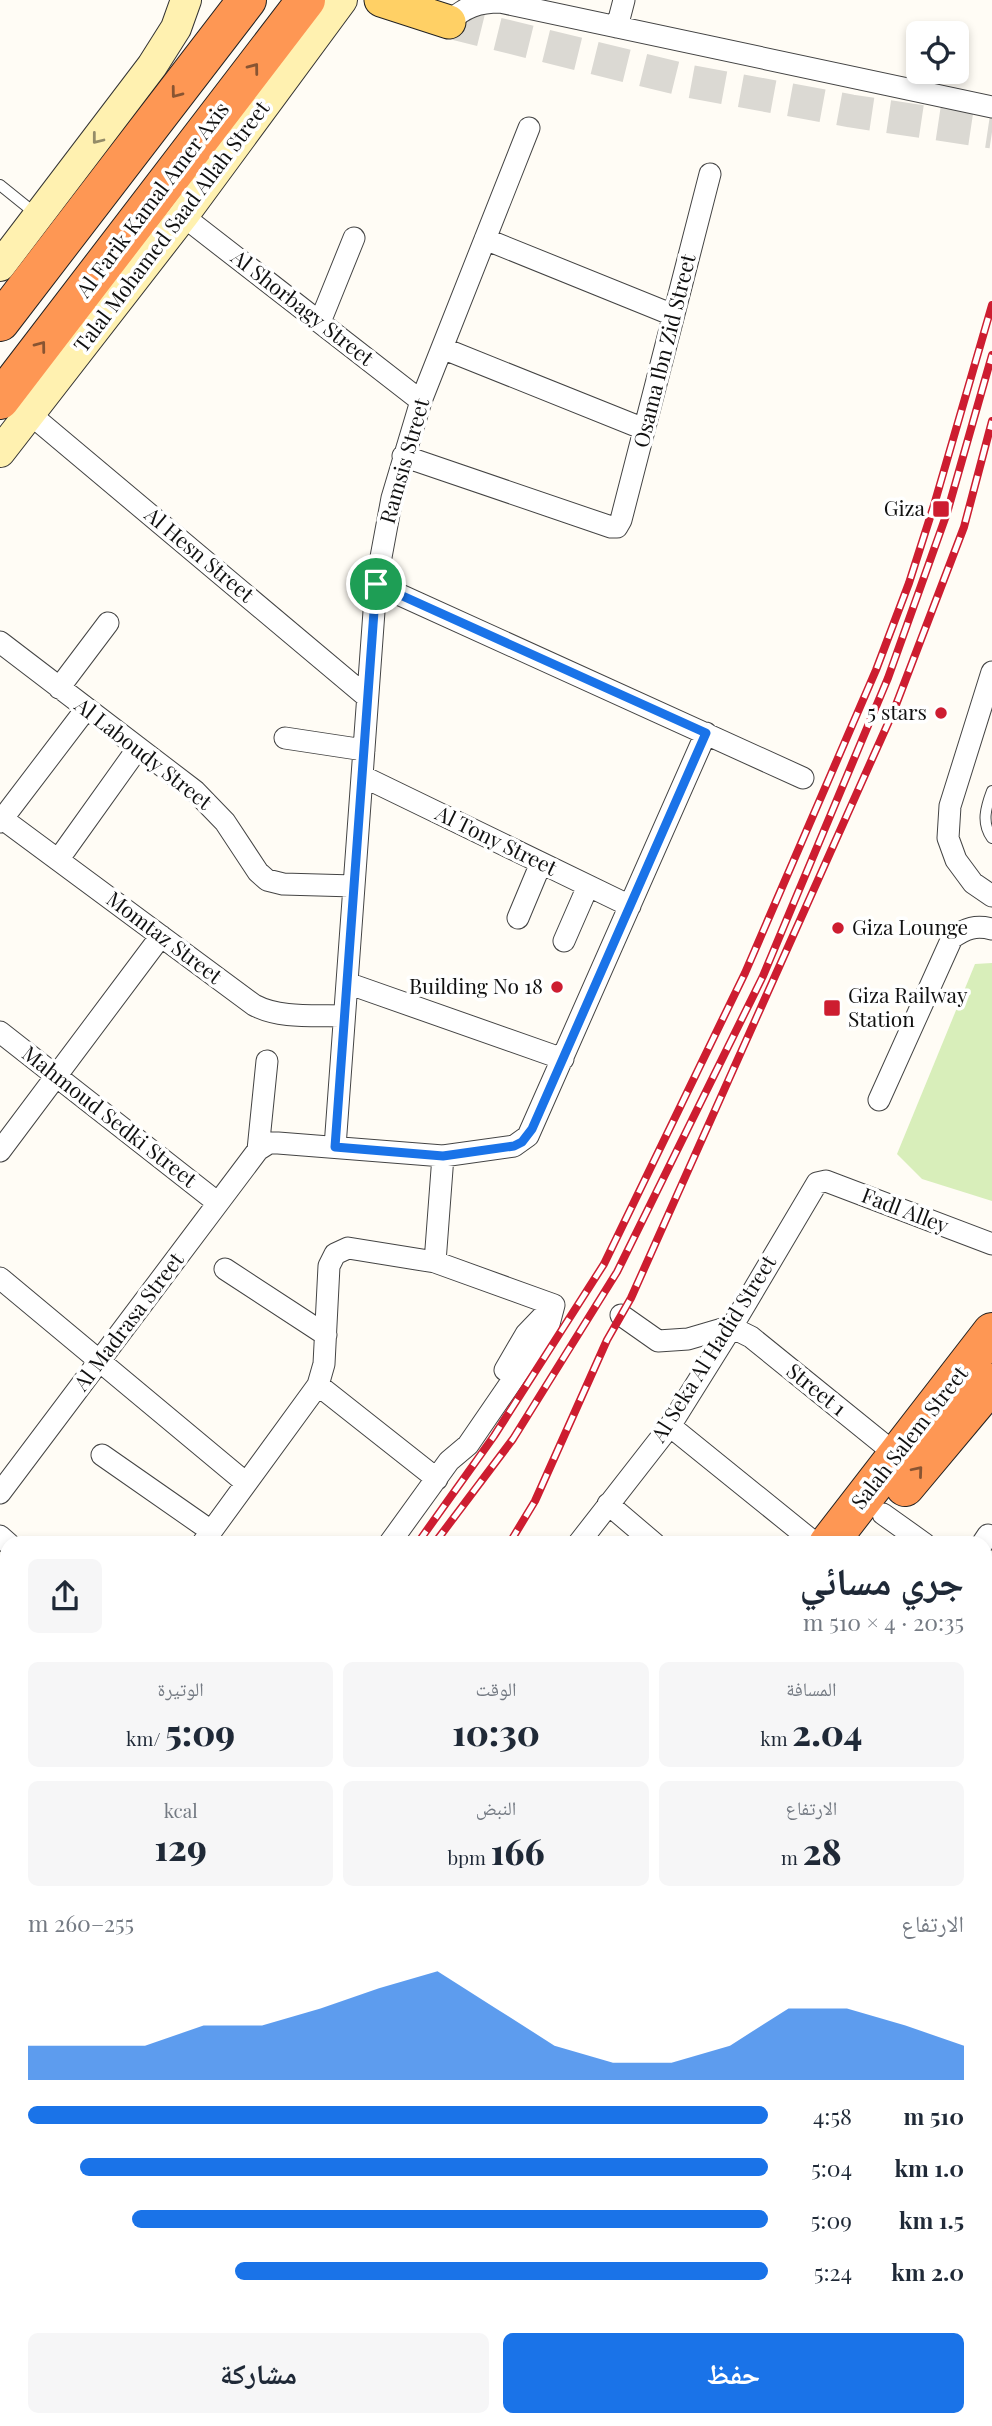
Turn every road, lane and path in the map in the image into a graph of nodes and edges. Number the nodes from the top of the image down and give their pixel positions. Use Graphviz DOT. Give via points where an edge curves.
graph roads {
  1 [pos="186,0"];
  2 [pos="247,0"];
  3 [pos="306,0"];
  4 [pos="342,0"];
  5 [pos="382,0"];
  6 [pos="624,0"];
  7 [pos="449,22"];
  8 [pos="617,27"];
  9 [pos="992,107"];
  10 [pos="529,128"];
  11 [pos="710,174"];
  12 [pos="0,185"];
  13 [pos="38,216"];
  14 [pos="183,216"];
  15 [pos="354,238"];
  16 [pos="485,239"];
  17 [pos="0,266"];
  18 [pos="673,316"];
  19 [pos="0,322"];
  20 [pos="320,322"];
  21 [pos="442,348"];
  22 [pos="421,401"];
  23 [pos="15,407"];
  24 [pos="645,429"];
  25 [pos="0,452"];
  26 [pos="403,456"];
  27 [pos="376,584"];
  28 [pos="108,623"];
  29 [pos="0,642"];
  30 [pos="992,671"];
  31 [pos="59,688"];
  32 [pos="368,697"];
  33 [pos="86,709"];
  34 [pos="706,733"];
  35 [pos="285,738"];
  36 [pos="138,748"];
  37 [pos="363,750"];
  38 [pos="362,776"];
  39 [pos="803,778"];
  40 [pos="992,790"];
  41 [pos="1,819"];
  42 [pos="992,838"];
  43 [pos="58,860"];
  44 [pos="541,863"];
  45 [pos="354,886"];
  46 [pos="588,886"];
  47 [pos="992,896"];
  48 [pos="630,906"];
  49 [pos="518,918"];
  50 [pos="992,929"];
  51 [pos="161,936"];
  52 [pos="564,942"];
  53 [pos="347,984"];
  54 [pos="344,1016"];
  55 [pos="0,1032"];
  56 [pos="563,1059"];
  57 [pos="267,1061"];
  58 [pos="56,1076"];
  59 [pos="879,1100"];
  60 [pos="335,1147"];
  61 [pos="258,1150"];
  62 [pos="0,1151"];
  63 [pos="443,1156"];
  64 [pos="817,1183"];
  65 [pos="218,1203"];
  66 [pos="992,1244"];
  67 [pos="435,1262"];
  68 [pos="225,1269"];
  69 [pos="0,1279"];
  70 [pos="621,1315"];
  71 [pos="730,1330"];
  72 [pos="992,1332"];
  73 [pos="326,1335"];
  74 [pos="99,1361"];
  75 [pos="318,1385"];
  76 [pos="990,1389"];
  77 [pos="670,1426"];
  78 [pos="102,1455"];
  79 [pos="898,1456"];
  80 [pos="437,1479"];
  81 [pos="246,1483"];
  82 [pos="0,1493"];
  83 [pos="608,1504"];
  84 [pos="871,1529"];
  85 [pos="205,1536"];
  86 [pos="207,1536"];
  87 [pos="394,1536"];
  88 [pos="584,1536"];
  89 [pos="646,1536"];
  90 [pos="806,1536"];
  91 [pos="834,1536"];
  92 [pos="896,1536"];
  1 -- 13 [label="main road, one-way" via="176,28 152,66"];
  2 -- 19 [label="highway, one-way"];
  23 -- 3 [label="highway, Al Farik Kamal Amer Axis, one-way"];
  4 -- 14 [label="main road, Talal Mohamed Saad Allah Street"];
  5 -- 7 [label="main road"];
  6 -- 8 [label="street"];
  7 -- 8 [label="street" via="477,4 500,2"];
  8 -- 9 [label="street"];
  10 -- 16 [label="street, Ramsis Street"];
  11 -- 18 [label="street, Osama Ibn Zid Street"];
  12 -- 13 [label="lane"];
  13 -- 17 [label="main road"];
  14 -- 20 [label="street, Al Shorbagy Street"];
  14 -- 23 [label="main road, Talal Mohamed Saad Allah Street"];
  15 -- 20 [label="street"];
  16 -- 18 [label="street"];
  16 -- 21 [label="street, Ramsis Street"];
  18 -- 24 [label="street, Osama Ibn Zid Street"];
  20 -- 22 [label="street, Al Shorbagy Street"];
  21 -- 22 [label="street, Ramsis Street"];
  21 -- 24 [label="street"];
  22 -- 26 [label="street, Ramsis Street"];
  23 -- 25 [label="main road, Talal Mohamed Saad Allah Street"];
  23 -- 32 [label="street, Al Hesn Street"];
  24 -- 26 [label="street, Osama Ibn Zid Street" via="617,527"];
  26 -- 27 [label="street, Ramsis Street"];
  27 -- 32 [label="street, Ramsis Street"];
  27 -- 34 [label="street"];
  28 -- 31 [label="street"];
  29 -- 31 [label="street, Al Laboudy Street"];
  30 -- 47 [label="street" via="950,806 948,838 956,860 973,883"];
  31 -- 33 [label="street, Al Laboudy Street"];
  32 -- 37 [label="street, Ramsis Street"];
  33 -- 36 [label="street, Al Laboudy Street"];
  33 -- 41 [label="street"];
  34 -- 39 [label="street"];
  34 -- 48 [label="street"];
  35 -- 37 [label="street"];
  36 -- 43 [label="street"];
  36 -- 45 [label="street, Al Laboudy Street" via="211,806 267,880"];
  37 -- 38 [label="street, Ramsis Street"];
  38 -- 44 [label="street, Al Tony Street"];
  38 -- 45 [label="street, Ramsis Street"];
  40 -- 42 [label="lane" via="985,813"];
  41 -- 43 [label="street, Momtaz Street"];
  43 -- 51 [label="street, Momtaz Street"];
  44 -- 46 [label="street, Al Tony Street"];
  44 -- 49 [label="street"];
  45 -- 53 [label="street, Ramsis Street"];
  46 -- 48 [label="street, Al Tony Street"];
  46 -- 52 [label="street"];
  48 -- 56 [label="street"];
  50 -- 59 [label="street" via="975,926 953,938"];
  51 -- 54 [label="street, Momtaz Street" via="265,1011"];
  51 -- 58 [label="street"];
  53 -- 54 [label="street, Ramsis Street"];
  53 -- 56 [label="street"];
  54 -- 60 [label="street, Ramsis Street"];
  55 -- 58 [label="street, Mahmoud Sedki Street"];
  56 -- 63 [label="street" via="528,1136 514,1146"];
  57 -- 61 [label="street"];
  58 -- 62 [label="street"];
  58 -- 65 [label="street, Mahmoud Sedki Street"];
  60 -- 61 [label="street" via="269,1143"];
  60 -- 63 [label="street"];
  61 -- 65 [label="street, Al Madrasa Street"];
  63 -- 67 [label="street"];
  64 -- 66 [label="street, Fadl Alley" via="826,1181"];
  64 -- 71 [label="street, Al Seka Al Hadid Street"];
  65 -- 74 [label="street, Al Madrasa Street"];
  67 -- 73 [label="street" via="355,1248 335,1254 329,1266"];
  67 -- 80 [label="street" via="554,1305 526,1334"];
  68 -- 73 [label="street"];
  69 -- 74 [label="street"];
  70 -- 71 [label="street" via="658,1341"];
  71 -- 77 [label="street, Al Seka Al Hadid Street"];
  71 -- 79 [label="street, Street 1" via="751,1337"];
  72 -- 79 [label="highway, Salah Salem Street"];
  73 -- 75 [label="street"];
  74 -- 81 [label="street"];
  74 -- 82 [label="street, Al Madrasa Street"];
  75 -- 80 [label="street"];
  75 -- 81 [label="street"];
  84 -- 76 [label="highway, Salah Salem Street, one-way"];
  77 -- 83 [label="street, Al Seka Al Hadid Street"];
  77 -- 90 [label="street"];
  78 -- 85 [label="street"];
  79 -- 91 [label="highway, Salah Salem Street"];
  80 -- 87 [label="street"];
  81 -- 86 [label="street"];
  83 -- 88 [label="street, Al Seka Al Hadid Street"];
  83 -- 89 [label="street"];
  84 -- 92 [label="street"];
}
